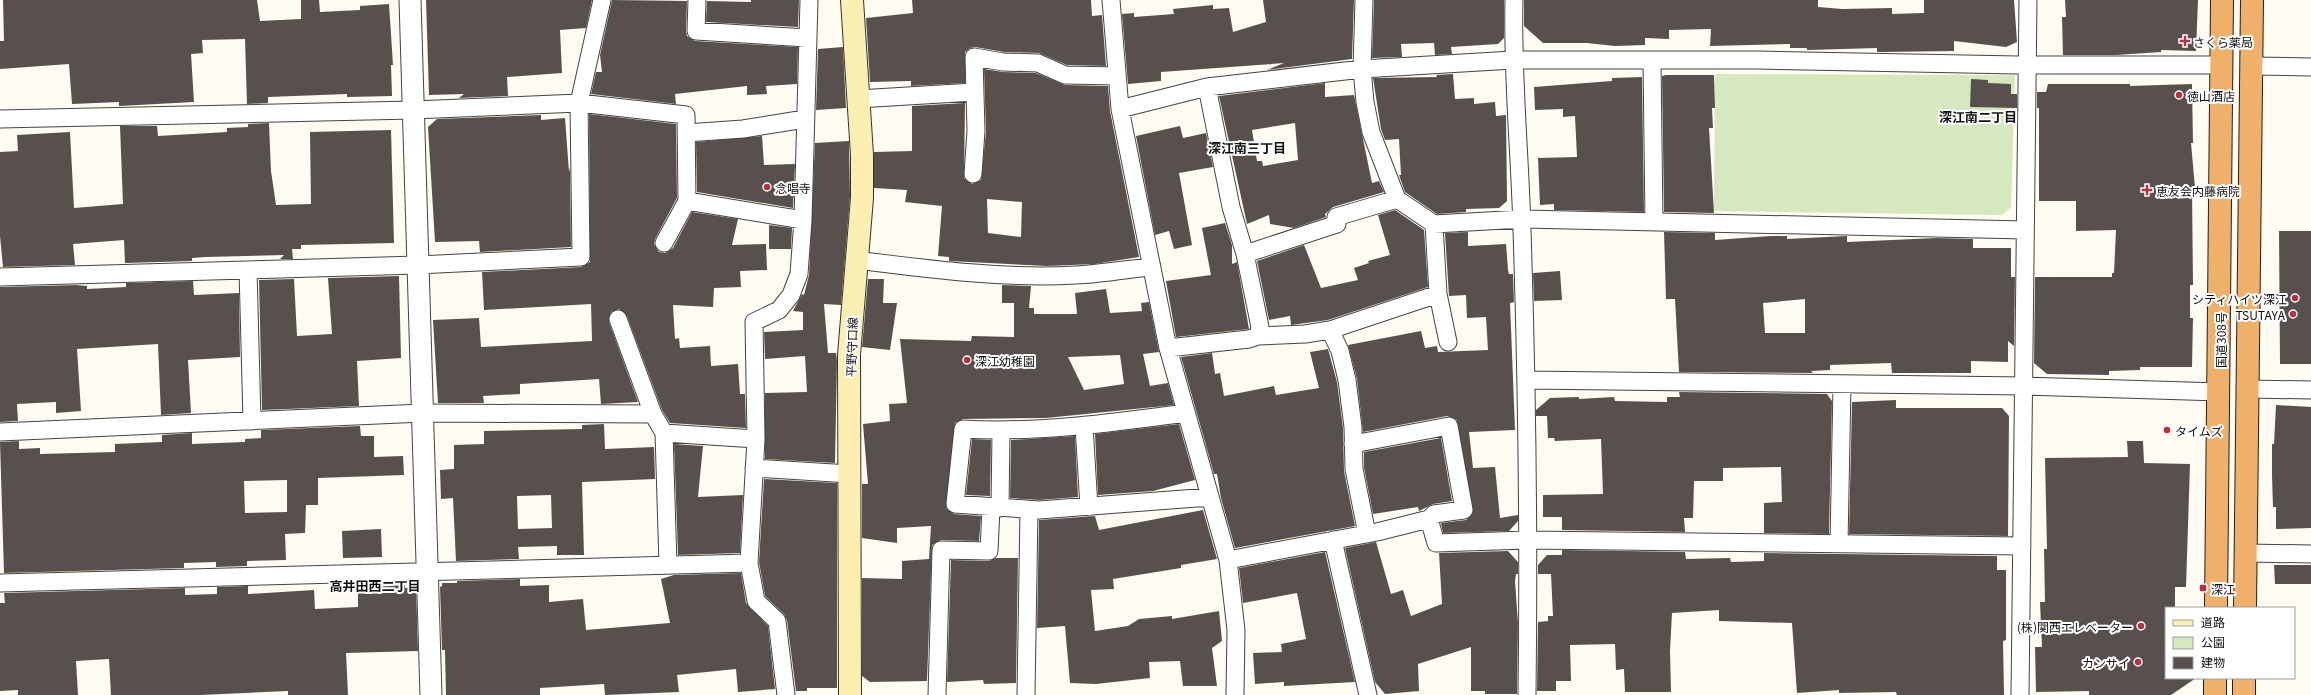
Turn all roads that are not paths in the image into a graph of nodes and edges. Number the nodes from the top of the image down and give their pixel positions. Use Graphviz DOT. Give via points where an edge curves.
graph roads {
  1 [pos="410,0"];
  2 [pos="602,0"];
  3 [pos="697,0"];
  4 [pos="808,0"];
  5 [pos="852,0"];
  6 [pos="1111,0"];
  7 [pos="1364,0"];
  8 [pos="1514,0"];
  9 [pos="2028,0"];
  10 [pos="2222,0"];
  11 [pos="2252,0"];
  12 [pos="807,38"];
  13 [pos="1513,60"];
  14 [pos="1652,60"];
  15 [pos="2222,65"];
  16 [pos="2027,66"];
  17 [pos="2251,66"];
  18 [pos="2311,67"];
  19 [pos="1362,70"];
  20 [pos="1116,76"];
  21 [pos="1207,87"];
  22 [pos="974,92"];
  23 [pos="858,99"];
  24 [pos="579,103"];
  25 [pos="1120,109"];
  26 [pos="413,110"];
  27 [pos="0,119"];
  28 [pos="805,119"];
  29 [pos="686,133"];
  30 [pos="973,174"];
  31 [pos="1397,199"];
  32 [pos="687,201"];
  33 [pos="1522,219"];
  34 [pos="803,220"];
  35 [pos="1654,222"];
  36 [pos="1434,224"];
  37 [pos="2025,230"];
  38 [pos="664,243"];
  39 [pos="1245,254"];
  40 [pos="856,260"];
  41 [pos="418,265"];
  42 [pos="1152,267"];
  43 [pos="248,270"];
  44 [pos="0,277"];
  45 [pos="1438,294"];
  46 [pos="618,319"];
  47 [pos="1330,330"];
  48 [pos="1258,336"];
  49 [pos="1448,342"];
  50 [pos="1168,348"];
  51 [pos="1527,380"];
  52 [pos="1842,384"];
  53 [pos="2024,386"];
  54 [pos="2247,390"];
  55 [pos="2311,390"];
  56 [pos="2220,392"];
  57 [pos="423,413"];
  58 [pos="1186,413"];
  59 [pos="653,414"];
  60 [pos="252,420"];
  61 [pos="1084,426"];
  62 [pos="1001,431"];
  63 [pos="0,432"];
  64 [pos="664,433"];
  65 [pos="756,439"];
  66 [pos="1353,444"];
  67 [pos="754,468"];
  68 [pos="850,474"];
  69 [pos="1210,498"];
  70 [pos="1089,507"];
  71 [pos="995,508"];
  72 [pos="1029,510"];
  73 [pos="1429,519"];
  74 [pos="1367,534"];
  75 [pos="1333,540"];
  76 [pos="1529,540"];
  77 [pos="1839,544"];
  78 [pos="2022,546"];
  79 [pos="2246,553"];
  80 [pos="2311,554"];
  81 [pos="1228,560"];
  82 [pos="749,563"];
  83 [pos="668,565"];
  84 [pos="428,572"];
  85 [pos="0,584"];
  86 [pos="2216,607"];
  87 [pos="2245,607"];
  88 [pos="2215,679"];
  89 [pos="2244,679"];
  90 [pos="432,695"];
  91 [pos="786,695"];
  92 [pos="850,695"];
  93 [pos="937,695"];
  94 [pos="1026,695"];
  95 [pos="1235,695"];
  96 [pos="1368,695"];
  97 [pos="1527,695"];
  98 [pos="2020,695"];
  99 [pos="2215,695"];
  100 [pos="2244,695"];
  1 -- 26 [label="street"];
  2 -- 24 [label="street"];
  3 -- 12 [label="street" via="696,31"];
  4 -- 12 [label="street"];
  5 -- 23 [label="main road, 平野守口線"];
  6 -- 20 [label="street"];
  7 -- 19 [label="street"];
  8 -- 13 [label="street"];
  9 -- 16 [label="street"];
  10 -- 15 [label="highway, 国道308号"];
  11 -- 17 [label="highway"];
  12 -- 28 [label="street"];
  13 -- 14 [label="street"];
  13 -- 19 [label="street"];
  13 -- 33 [label="street"];
  14 -- 16 [label="street"];
  14 -- 35 [label="street"];
  15 -- 16 [label="street"];
  15 -- 56 [label="highway, 国道308号"];
  16 -- 37 [label="street"];
  17 -- 18 [label="street"];
  17 -- 54 [label="highway"];
  19 -- 21 [label="street"];
  19 -- 31 [label="street" via="1365,102 1372,132"];
  20 -- 22 [label="street" via="1065,75 1038,63 1003,62 974,57"];
  20 -- 25 [label="street"];
  21 -- 25 [label="street"];
  21 -- 39 [label="street" via="1231,207"];
  22 -- 23 [label="street"];
  22 -- 30 [label="street" via="976,130"];
  23 -- 40 [label="main road, 平野守口線" via="862,198"];
  24 -- 26 [label="street"];
  24 -- 29 [label="street" via="686,115"];
  24 -- 41 [label="street" via="581,257"];
  25 -- 42 [label="street"];
  26 -- 27 [label="street"];
  26 -- 41 [label="street"];
  28 -- 29 [label="street" via="743,129"];
  28 -- 34 [label="street"];
  29 -- 32 [label="street"];
  31 -- 36 [label="street"];
  31 -- 39 [label="street" via="1336,217 1337,224"];
  32 -- 34 [label="street"];
  32 -- 38 [label="street"];
  33 -- 35 [label="street"];
  33 -- 36 [label="street"];
  33 -- 51 [label="street"];
  34 -- 65 [label="street" via="799,274 791,296 779,310 754,322"];
  35 -- 37 [label="street"];
  36 -- 45 [label="street"];
  37 -- 53 [label="street"];
  39 -- 48 [label="street" via="1260,326"];
  40 -- 42 [label="street" via="942,271 1014,274 1075,275"];
  40 -- 68 [label="main road, 平野守口線" via="849,355"];
  41 -- 43 [label="street"];
  41 -- 57 [label="street"];
  42 -- 50 [label="street"];
  43 -- 44 [label="street"];
  43 -- 60 [label="street"];
  45 -- 47 [label="street"];
  45 -- 49 [label="street"];
  46 -- 59 [label="street"];
  47 -- 48 [label="street"];
  47 -- 66 [label="street" via="1340,351 1347,380"];
  48 -- 50 [label="street"];
  50 -- 58 [label="street"];
  51 -- 52 [label="street"];
  51 -- 76 [label="street"];
  52 -- 53 [label="street"];
  52 -- 77 [label="street"];
  53 -- 56 [label="street"];
  53 -- 78 [label="street"];
  54 -- 55 [label="street"];
  54 -- 79 [label="highway"];
  56 -- 86 [label="highway, 国道308号"];
  57 -- 59 [label="street"];
  57 -- 60 [label="street"];
  57 -- 84 [label="street"];
  58 -- 61 [label="street"];
  58 -- 69 [label="street"];
  59 -- 64 [label="street"];
  60 -- 63 [label="street"];
  61 -- 62 [label="street"];
  61 -- 70 [label="street"];
  62 -- 71 [label="street"];
  62 -- 71 [label="street" via="963,429 955,504"];
  64 -- 65 [label="street"];
  64 -- 83 [label="street"];
  65 -- 67 [label="street"];
  66 -- 73 [label="street" via="1449,426 1464,510 1434,514"];
  66 -- 74 [label="street" via="1354,469"];
  67 -- 68 [label="street"];
  67 -- 82 [label="street"];
  68 -- 92 [label="main road, 平野守口線"];
  69 -- 70 [label="street"];
  69 -- 81 [label="street"];
  70 -- 72 [label="street"];
  71 -- 72 [label="street"];
  71 -- 93 [label="street" via="989,551 940,550"];
  72 -- 94 [label="street"];
  73 -- 74 [label="street"];
  73 -- 76 [label="street" via="1436,543"];
  74 -- 75 [label="street"];
  75 -- 81 [label="street"];
  75 -- 96 [label="street"];
  76 -- 77 [label="street"];
  76 -- 97 [label="street"];
  77 -- 78 [label="street"];
  78 -- 98 [label="street"];
  79 -- 80 [label="street"];
  79 -- 87 [label="highway"];
  81 -- 95 [label="street" via="1236,630"];
  82 -- 83 [label="street"];
  82 -- 91 [label="street" via="756,602 777,622"];
  83 -- 84 [label="street"];
  84 -- 85 [label="street"];
  84 -- 90 [label="street"];
  88 -- 99 [label="highway"];
  89 -- 100 [label="highway"];
}
